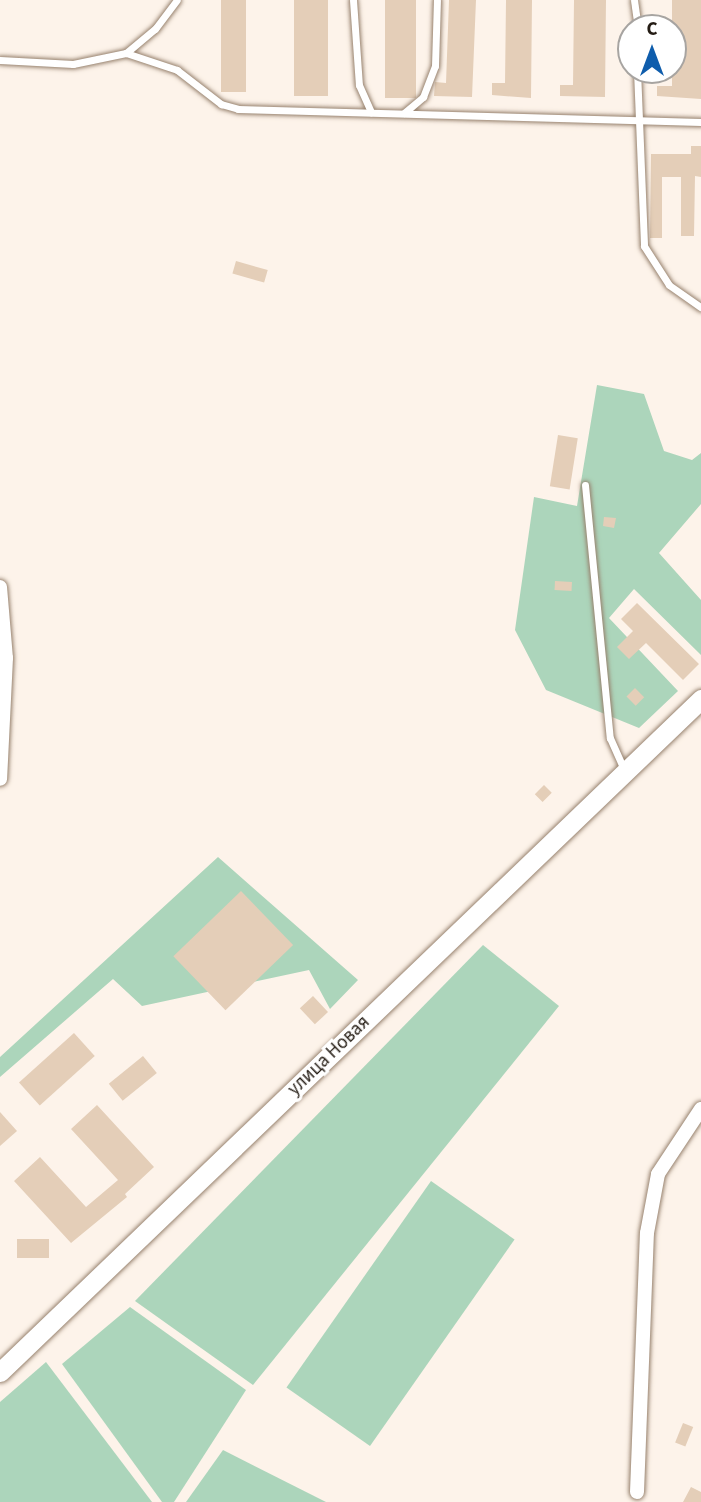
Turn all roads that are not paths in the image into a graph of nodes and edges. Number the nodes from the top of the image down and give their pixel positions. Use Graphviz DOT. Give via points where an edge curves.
graph roads {
  1 [pos="177,0"];
  2 [pos="353,0"];
  3 [pos="437,0"];
  4 [pos="126,53"];
  5 [pos="0,60"];
  6 [pos="637,84"];
  7 [pos="371,112"];
  8 [pos="404,114"];
  9 [pos="637,122"];
  10 [pos="701,122"];
  11 [pos="701,307"];
  12 [pos="585,485"];
  13 [pos="0,587"];
  14 [pos="701,699"];
  15 [pos="624,772"];
  16 [pos="0,779"];
  17 [pos="701,1109"];
  18 [pos="4,1362"];
  19 [pos="637,1492"];
  1 -- 4 [label="lane" via="155,29"];
  2 -- 7 [label="lane" via="359,85"];
  3 -- 8 [label="lane" via="435,66 423,97"];
  4 -- 5 [label="lane" via="72,64"];
  4 -- 7 [label="lane" via="177,69 221,104 238,109"];
  6 -- 9 [label="lane"];
  7 -- 8 [label="lane"];
  8 -- 9 [label="lane"];
  9 -- 10 [label="lane"];
  9 -- 11 [label="lane" via="647,257 669,285"];
  12 -- 15 [label="lane" via="610,738"];
  13 -- 16 [label="street" via="6,658"];
  14 -- 15 [label="street, улица Новая"];
  15 -- 18 [label="street, улица Новая"];
  17 -- 19 [label="street" via="664,1161 647,1233"];
}
